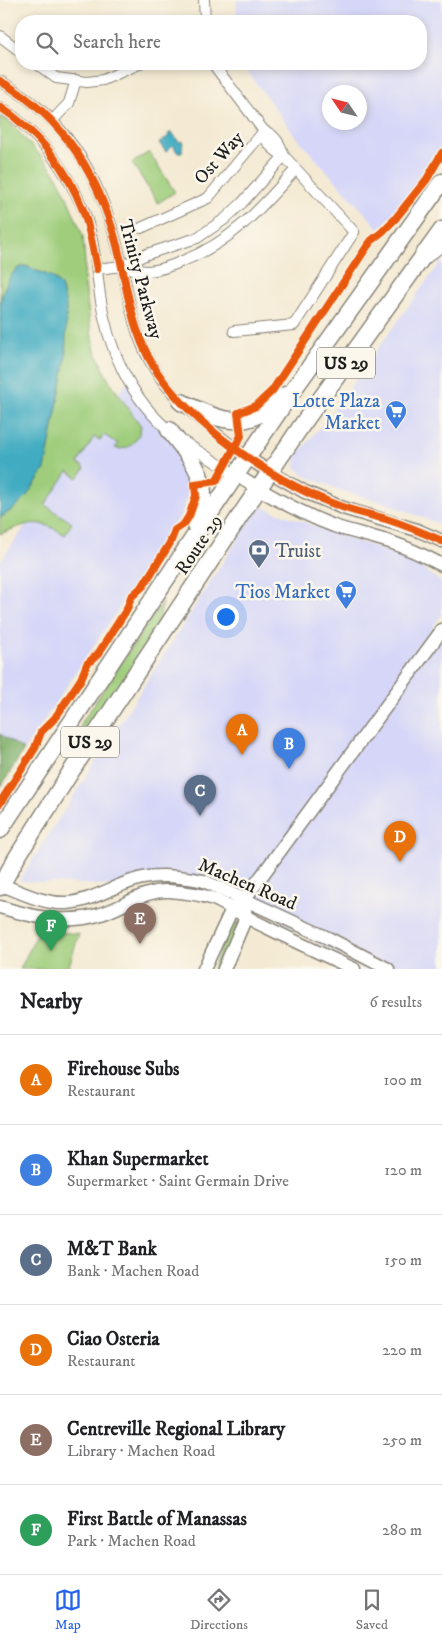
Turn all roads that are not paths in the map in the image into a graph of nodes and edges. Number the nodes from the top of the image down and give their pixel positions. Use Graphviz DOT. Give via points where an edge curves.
graph roads {
  1 [pos="204,0"];
  2 [pos="205,15"];
  3 [pos="0,36"];
  4 [pos="15,47"];
  5 [pos="45,70"];
  6 [pos="126,70"];
  7 [pos="217,70"];
  8 [pos="76,80"];
  9 [pos="0,81"];
  10 [pos="0,106"];
  11 [pos="52,121"];
  12 [pos="264,131"];
  13 [pos="284,156"];
  14 [pos="296,169"];
  15 [pos="442,182"];
  16 [pos="141,228"];
  17 [pos="442,230"];
  18 [pos="442,241"];
  19 [pos="424,255"];
  20 [pos="122,266"];
  21 [pos="96,270"];
  22 [pos="234,331"];
  23 [pos="296,386"];
  24 [pos="181,402"];
  25 [pos="169,430"];
  26 [pos="248,458"];
  27 [pos="270,472"];
  28 [pos="236,475"];
  29 [pos="259,489"];
  30 [pos="194,537"];
  31 [pos="442,541"];
  32 [pos="442,565"];
  33 [pos="442,630"];
  34 [pos="28,787"];
  35 [pos="0,818"];
  36 [pos="0,830"];
  37 [pos="0,885"];
  38 [pos="244,900"];
  39 [pos="0,906"];
  40 [pos="232,909"];
  41 [pos="246,917"];
  42 [pos="204,969"];
  43 [pos="224,969"];
  44 [pos="354,969"];
  45 [pos="388,969"];
  1 -- 2 [label="street"];
  3 -- 4 [label="street"];
  5 -- 8 [label="street" via="56,78"];
  6 -- 8 [label="street" via="104,80"];
  7 -- 12 [label="street"];
  8 -- 11 [label="street" via="69,103"];
  9 -- 11 [label="street, Trinity Parkway" via="21,93"];
  10 -- 21 [label="street, Trinity Parkway" via="48,150 66,176 85,217"];
  11 -- 20 [label="street, Trinity Parkway" via="86,165 100,193"];
  12 -- 13 [label="street" via="264,137 275,151"];
  12 -- 16 [label="street, Ost Way" via="208,198"];
  13 -- 14 [label="street"];
  13 -- 20 [label="street" via="225,219 197,238"];
  14 -- 20 [label="street" via="240,228 220,243 173,266 148,271"];
  14 -- 22 [label="street" via="354,232 294,325"];
  15 -- 23 [label="main road, Route 29 / US 29"];
  17 -- 19 [label="main road, Route 29 / US 29"];
  18 -- 19 [label="highway"];
  19 -- 27 [label="main road, Route 29 / US 29"];
  20 -- 21 [label="street"];
  20 -- 24 [label="street, Trinity Parkway" via="131,315 140,339 151,363"];
  21 -- 25 [label="street, Trinity Parkway" via="106,328 118,362 137,394"];
  23 -- 24 [label="main road" via="260,414 245,420 229,421 211,416"];
  23 -- 26 [label="main road, Route 29 / US 29"];
  24 -- 26 [label="street, Trinity Parkway"];
  25 -- 28 [label="street, Trinity Parkway"];
  25 -- 30 [label="main road" via="192,461 202,484 203,497"];
  26 -- 27 [label="street, Trinity Parkway"];
  26 -- 28 [label="main road, Route 29 / US 29"];
  27 -- 29 [label="main road, Route 29 / US 29"];
  27 -- 31 [label="street, Trinity Parkway" via="343,508"];
  28 -- 29 [label="street, Trinity Parkway"];
  28 -- 30 [label="main road, Route 29 / US 29"];
  29 -- 32 [label="street, Trinity Parkway" via="310,517 390,542"];
  29 -- 37 [label="main road, Route 29 / US 29" via="70,773"];
  30 -- 34 [label="main road, Route 29 / US 29"];
  33 -- 38 [label="street"];
  34 -- 35 [label="main road"];
  34 -- 36 [label="main road, Route 29 / US 29"];
  37 -- 38 [label="street, Machen Road" via="39,899 66,903 86,899 133,880 186,877 204,881"];
  38 -- 40 [label="street"];
  38 -- 41 [label="street"];
  38 -- 45 [label="street, Machen Road"];
  39 -- 40 [label="street, Machen Road" via="54,920 79,918 101,914 144,894 166,891 213,899"];
  40 -- 41 [label="street, Machen Road"];
  40 -- 42 [label="street"];
  41 -- 43 [label="street"];
  41 -- 44 [label="street, Machen Road"];
}
